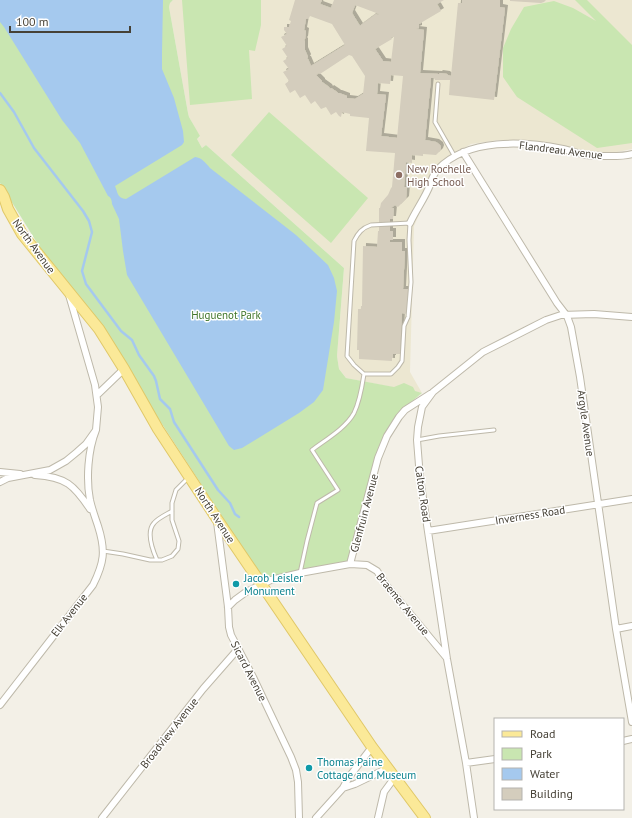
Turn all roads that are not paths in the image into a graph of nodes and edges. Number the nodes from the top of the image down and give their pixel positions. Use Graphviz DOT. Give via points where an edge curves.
graph roads {
  1 [pos="438,84"];
  2 [pos="464,152"];
  3 [pos="632,154"];
  4 [pos="455,157"];
  5 [pos="0,190"];
  6 [pos="0,202"];
  7 [pos="8,209"];
  8 [pos="410,223"];
  9 [pos="67,290"];
  10 [pos="567,316"];
  11 [pos="632,317"];
  12 [pos="124,369"];
  13 [pos="364,374"];
  14 [pos="433,392"];
  15 [pos="97,395"];
  16 [pos="96,430"];
  17 [pos="494,430"];
  18 [pos="416,440"];
  19 [pos="0,472"];
  20 [pos="27,474"];
  21 [pos="190,476"];
  22 [pos="0,482"];
  23 [pos="632,499"];
  24 [pos="598,505"];
  25 [pos="172,511"];
  26 [pos="94,514"];
  27 [pos="217,519"];
  28 [pos="428,531"];
  29 [pos="103,551"];
  30 [pos="157,560"];
  31 [pos="350,564"];
  32 [pos="300,573"];
  33 [pos="261,584"];
  34 [pos="228,607"];
  35 [pos="632,626"];
  36 [pos="616,629"];
  37 [pos="238,649"];
  38 [pos="447,659"];
  39 [pos="0,705"];
  40 [pos="632,722"];
  41 [pos="372,747"];
  42 [pos="494,759"];
  43 [pos="466,763"];
  44 [pos="388,768"];
  45 [pos="395,777"];
  46 [pos="343,788"];
  47 [pos="102,818"];
  48 [pos="299,818"];
  49 [pos="316,818"];
  50 [pos="378,818"];
  51 [pos="425,818"];
  52 [pos="474,818"];
  1 -- 4 [label="lane" via="436,122"];
  2 -- 3 [label="street, Flandreau Avenue" via="498,144 525,144 587,155"];
  2 -- 4 [label="street, Flandreau Avenue"];
  2 -- 10 [label="street, Argyle Avenue"];
  4 -- 8 [label="street, Flandreau Avenue" via="447,161 432,177"];
  5 -- 7 [label="main road, North Avenue"];
  6 -- 7 [label="main road, North Avenue"];
  7 -- 9 [label="main road, North Avenue" via="22,234"];
  8 -- 13 [label="lane" via="411,282 402,361 391,374"];
  8 -- 13 [label="lane" via="371,225 360,231 354,241 347,356"];
  9 -- 12 [label="main road, North Avenue" via="99,329"];
  9 -- 15 [label="street, Elk Avenue"];
  10 -- 11 [label="street, Calton Road" via="594,314"];
  10 -- 14 [label="street, Calton Road" via="561,315 546,320 483,352"];
  10 -- 24 [label="street, Argyle Avenue" via="580,377"];
  12 -- 15 [label="street"];
  12 -- 21 [label="main road, North Avenue" via="158,429"];
  13 -- 32 [label="lane" via="361,394 353,414 341,429 312,450 338,490 317,503"];
  14 -- 18 [label="street, Calton Road" via="422,407"];
  14 -- 31 [label="street, Glenfruin Avenue" via="405,410 387,436 378,458"];
  15 -- 16 [label="street, Elk Avenue"];
  16 -- 20 [label="street" via="86,444 66,461 50,470"];
  16 -- 26 [label="street, Elk Avenue" via="89,460 88,489"];
  17 -- 18 [label="lane"];
  18 -- 28 [label="street, Calton Road"];
  19 -- 20 [label="street"];
  20 -- 22 [label="street"];
  20 -- 26 [label="street, Elk Avenue" via="48,476 72,485"];
  21 -- 25 [label="lane" via="176,490"];
  21 -- 27 [label="main road, North Avenue"];
  23 -- 24 [label="street, Inverness Road"];
  24 -- 28 [label="street, Inverness Road"];
  24 -- 36 [label="street, Argyle Avenue"];
  25 -- 30 [label="lane" via="154,522 150,530"];
  25 -- 30 [label="lane" via="178,549 172,556"];
  26 -- 29 [label="street, Elk Avenue"];
  27 -- 33 [label="main road, North Avenue"];
  27 -- 34 [label="street, Sicard Avenue"];
  28 -- 38 [label="street, Calton Road"];
  29 -- 30 [label="lane"];
  29 -- 39 [label="street, Elk Avenue" via="99,573 93,585"];
  31 -- 32 [label="street, Glenfruin Avenue"];
  31 -- 38 [label="street, Braemer Avenue" via="367,565 377,571"];
  32 -- 33 [label="street, Glenfruin Avenue"];
  33 -- 34 [label="street" via="234,600"];
  33 -- 41 [label="main road, North Avenue"];
  34 -- 37 [label="street, Sicard Avenue" via="229,627"];
  35 -- 36 [label="street"];
  36 -- 40 [label="street, Argyle Avenue"];
  37 -- 47 [label="street, Broadview Avenue" via="203,689"];
  37 -- 48 [label="street, Sicard Avenue" via="296,770"];
  38 -- 43 [label="street, Calton Road"];
  41 -- 44 [label="main road, North Avenue"];
  41 -- 46 [label="street"];
  42 -- 43 [label="street"];
  43 -- 52 [label="street, Calton Road"];
  44 -- 45 [label="main road, North Avenue"];
  44 -- 46 [label="street"];
  45 -- 50 [label="street" via="384,792"];
  45 -- 51 [label="main road, North Avenue"];
  46 -- 49 [label="street"];
}
